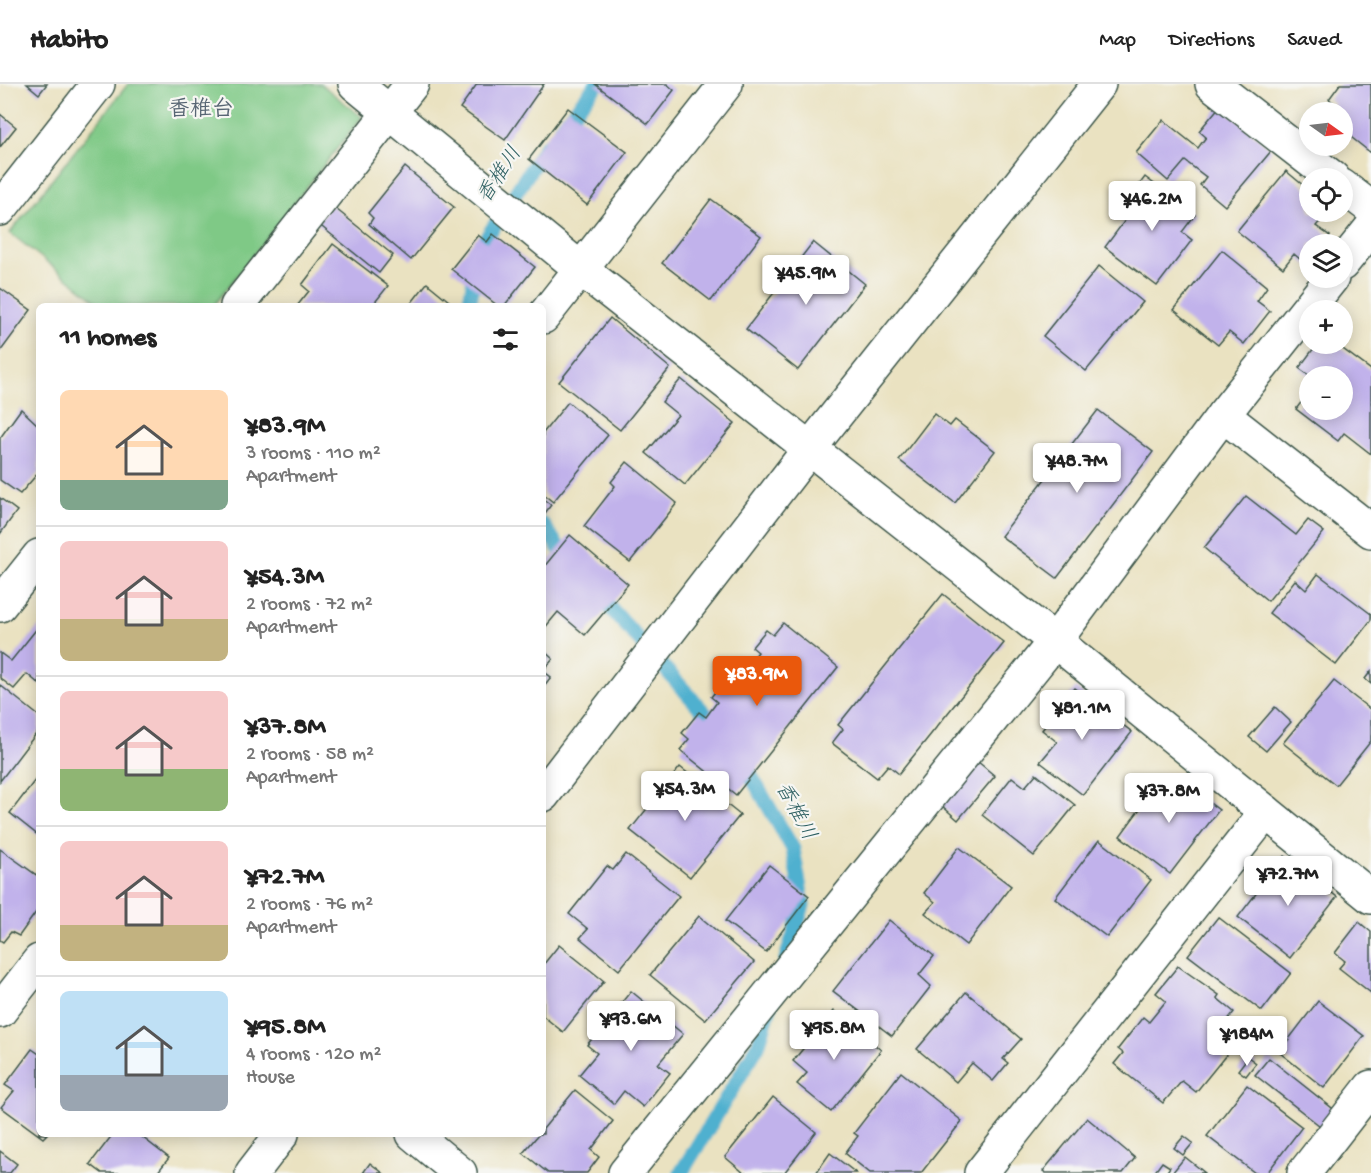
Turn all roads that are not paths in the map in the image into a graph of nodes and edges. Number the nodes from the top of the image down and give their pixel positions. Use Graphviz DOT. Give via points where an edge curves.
graph roads {
  1 [pos="98,84"];
  2 [pos="355,84"];
  3 [pos="412,84"];
  4 [pos="726,84"];
  5 [pos="1099,84"];
  6 [pos="1212,84"];
  7 [pos="390,112"];
  8 [pos="1320,168"];
  9 [pos="1353,194"];
  10 [pos="1371,208"];
  11 [pos="0,209"];
  12 [pos="1371,228"];
  13 [pos="1353,250"];
  14 [pos="581,269"];
  15 [pos="1324,288"];
  16 [pos="239,303"];
  17 [pos="546,313"];
  18 [pos="1223,416"];
  19 [pos="810,448"];
  20 [pos="1371,531"];
  21 [pos="36,560"];
  22 [pos="0,605"];
  23 [pos="1054,641"];
  24 [pos="546,791"];
  25 [pos="1266,812"];
  26 [pos="1371,897"];
  27 [pos="36,964"];
  28 [pos="4,998"];
  29 [pos="1371,1087"];
  30 [pos="280,1137"];
  31 [pos="417,1137"];
  32 [pos="252,1173"];
  33 [pos="460,1173"];
  34 [pos="625,1173"];
  35 [pos="981,1173"];
  36 [pos="1304,1173"];
  1 -- 11 [label="street"];
  2 -- 7 [label="street"];
  3 -- 7 [label="street"];
  4 -- 14 [label="street"];
  5 -- 19 [label="street"];
  6 -- 8 [label="street"];
  7 -- 14 [label="street"];
  7 -- 16 [label="street"];
  9 -- 10 [label="street"];
  12 -- 13 [label="street"];
  14 -- 17 [label="street"];
  14 -- 19 [label="street"];
  15 -- 18 [label="street"];
  18 -- 20 [label="street"];
  18 -- 23 [label="street"];
  19 -- 23 [label="street"];
  19 -- 24 [label="street"];
  21 -- 22 [label="street"];
  23 -- 25 [label="street"];
  23 -- 34 [label="street"];
  25 -- 26 [label="street"];
  25 -- 35 [label="street"];
  27 -- 28 [label="street"];
  29 -- 36 [label="street"];
  30 -- 32 [label="street"];
  31 -- 33 [label="street"];
}
